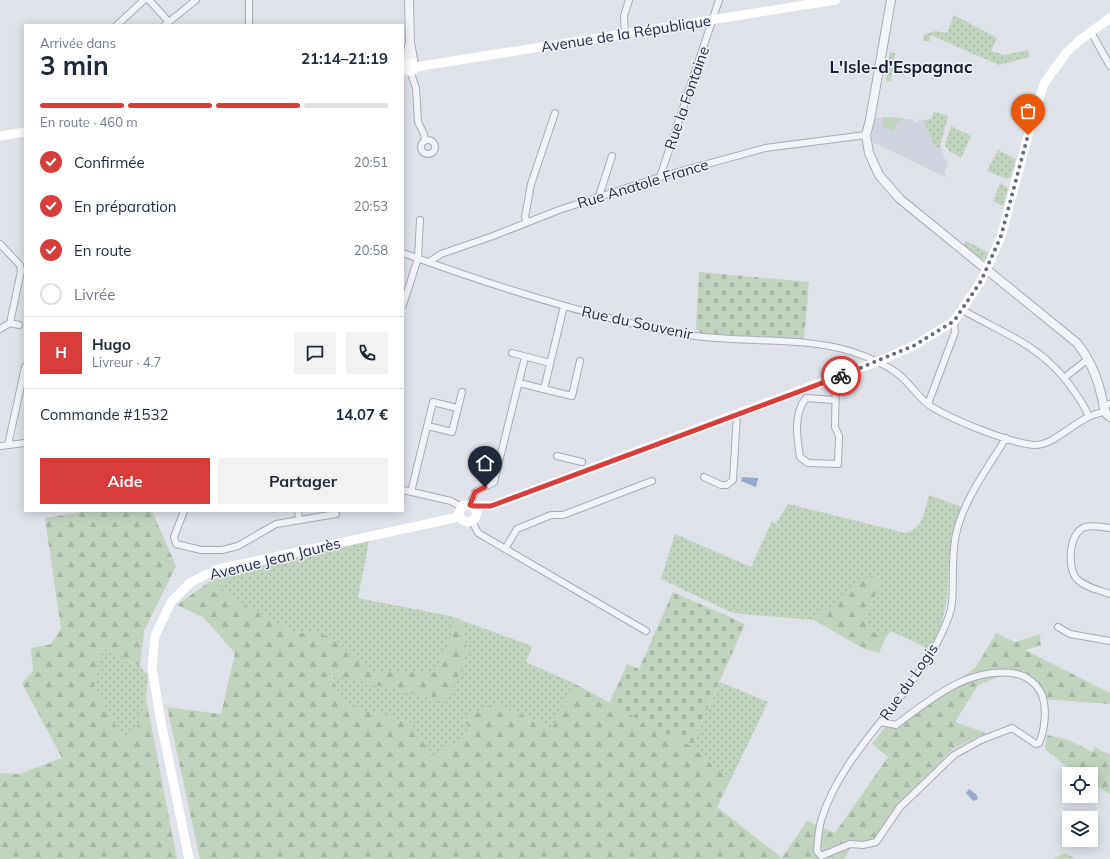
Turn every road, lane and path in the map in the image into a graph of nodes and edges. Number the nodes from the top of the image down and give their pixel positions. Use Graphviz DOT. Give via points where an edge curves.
graph roads {
  1 [pos="144,0"];
  2 [pos="149,0"];
  3 [pos="196,0"];
  4 [pos="249,0"];
  5 [pos="409,0"];
  6 [pos="629,0"];
  7 [pos="719,0"];
  8 [pos="836,0"];
  9 [pos="891,0"];
  10 [pos="1110,18"];
  11 [pos="713,20"];
  12 [pos="118,24"];
  13 [pos="167,24"];
  14 [pos="249,24"];
  15 [pos="1091,32"];
  16 [pos="625,34"];
  17 [pos="1110,66"];
  18 [pos="409,68"];
  19 [pos="555,112"];
  20 [pos="24,132"];
  21 [pos="866,135"];
  22 [pos="0,136"];
  23 [pos="425,141"];
  24 [pos="612,156"];
  25 [pos="660,176"];
  26 [pos="599,196"];
  27 [pos="420,220"];
  28 [pos="526,222"];
  29 [pos="0,244"];
  30 [pos="404,253"];
  31 [pos="418,258"];
  32 [pos="429,262"];
  33 [pos="987,270"];
  34 [pos="404,302"];
  35 [pos="564,306"];
  36 [pos="961,309"];
  37 [pos="954,321"];
  38 [pos="10,323"];
  39 [pos="19,325"];
  40 [pos="0,329"];
  41 [pos="512,353"];
  42 [pos="525,357"];
  43 [pos="1088,359"];
  44 [pos="580,362"];
  45 [pos="877,362"];
  46 [pos="550,363"];
  47 [pos="24,370"];
  48 [pos="836,378"];
  49 [pos="1064,378"];
  50 [pos="519,383"];
  51 [pos="544,389"];
  52 [pos="462,392"];
  53 [pos="835,400"];
  54 [pos="928,404"];
  55 [pos="457,408"];
  56 [pos="1107,410"];
  57 [pos="737,414"];
  58 [pos="1088,416"];
  59 [pos="428,426"];
  60 [pos="1006,438"];
  61 [pos="24,443"];
  62 [pos="8,445"];
  63 [pos="0,446"];
  64 [pos="557,456"];
  65 [pos="582,462"];
  66 [pos="704,477"];
  67 [pos="652,481"];
  68 [pos="404,490"];
  69 [pos="411,492"];
  70 [pos="468,506"];
  71 [pos="491,506"];
  72 [pos="184,512"];
  73 [pos="298,512"];
  74 [pos="336,514"];
  75 [pos="459,517"];
  76 [pos="299,519"];
  77 [pos="474,519"];
  78 [pos="1110,528"];
  79 [pos="505,549"];
  80 [pos="1110,594"];
  81 [pos="1058,627"];
  82 [pos="646,631"];
  83 [pos="1110,641"];
  84 [pos="882,722"];
  85 [pos="190,859"];
  1 -- 12 [label="street"];
  2 -- 13 [label="street"];
  3 -- 13 [label="street"];
  4 -- 14 [label="street"];
  5 -- 18 [label="street"];
  6 -- 16 [label="street" via="624,16"];
  7 -- 11 [label="street, Rue la Fontaine"];
  8 -- 11 [label="main road, Avenue de la République"];
  9 -- 21 [label="street"];
  10 -- 15 [label="main road"];
  11 -- 16 [label="main road, Avenue de la République"];
  11 -- 25 [label="street, Rue la Fontaine"];
  15 -- 17 [label="street"];
  15 -- 33 [label="main road" via="1066,54 1051,72 1042,89 1001,236"];
  16 -- 18 [label="main road, Avenue de la République"];
  18 -- 23 [label="street" via="416,88 418,122"];
  19 -- 28 [label="street" via="531,184"];
  20 -- 22 [label="main road"];
  21 -- 25 [label="street, Rue Anatole France" via="765,148"];
  21 -- 33 [label="street" via="873,165 889,188"];
  24 -- 26 [label="street"];
  25 -- 26 [label="street, Rue Anatole France"];
  26 -- 28 [label="street, Rue Anatole France"];
  27 -- 31 [label="street"];
  28 -- 32 [label="street, Rue Anatole France" via="441,254"];
  29 -- 38 [label="street" via="20,265 21,271"];
  30 -- 31 [label="street, Rue du Souvenir"];
  31 -- 32 [label="street, Rue du Souvenir"];
  31 -- 34 [label="street"];
  32 -- 35 [label="street, Rue du Souvenir"];
  33 -- 36 [label="main road"];
  33 -- 43 [label="street" via="1077,343"];
  35 -- 45 [label="street, Rue du Souvenir" via="620,321 696,336 782,340 835,347"];
  35 -- 46 [label="street"];
  36 -- 37 [label="main road"];
  36 -- 49 [label="street" via="1032,347 1047,358"];
  37 -- 45 [label="main road" via="915,345"];
  37 -- 54 [label="street" via="954,332"];
  38 -- 39 [label="street"];
  38 -- 40 [label="street"];
  41 -- 42 [label="street"];
  42 -- 46 [label="street"];
  42 -- 50 [label="street"];
  43 -- 49 [label="street"];
  43 -- 56 [label="street"];
  44 -- 51 [label="street" via="572,396"];
  45 -- 48 [label="main road"];
  45 -- 54 [label="street, Rue du Souvenir" via="897,373"];
  46 -- 51 [label="street"];
  47 -- 62 [label="street"];
  48 -- 53 [label="street"];
  48 -- 57 [label="main road"];
  49 -- 58 [label="street" via="1076,393"];
  50 -- 51 [label="street"];
  50 -- 70 [label="street" via="494,482 475,492"];
  52 -- 55 [label="street"];
  53 -- 53 [label="street" via="835,427 839,436 838,464 808,463 800,457 796,433 802,402 806,398"];
  54 -- 60 [label="street, Rue du Souvenir"];
  55 -- 59 [label="street" via="452,432"];
  55 -- 59 [label="street" via="433,402"];
  56 -- 58 [label="street, Rue du Souvenir"];
  57 -- 66 [label="street" via="733,480 727,485 721,485"];
  57 -- 71 [label="main road"];
  58 -- 60 [label="street, Rue du Souvenir" via="1042,444 1034,445"];
  59 -- 69 [label="street"];
  60 -- 84 [label="street, Rue du Logis" via="968,499 960,519 954,549 952,604 941,636 928,659"];
  61 -- 62 [label="street"];
  62 -- 63 [label="street"];
  64 -- 65 [label="street"];
  67 -- 79 [label="street" via="563,515 551,515 517,529"];
  68 -- 69 [label="street"];
  69 -- 70 [label="street"];
  70 -- 71 [label="main road"];
  70 -- 75 [label="main road" via="458,514"];
  70 -- 77 [label="main road"];
  71 -- 77 [label="main road"];
  72 -- 76 [label="street" via="174,536 176,544 212,551 238,546 276,524"];
  73 -- 76 [label="street"];
  74 -- 76 [label="street"];
  75 -- 77 [label="main road" via="465,522"];
  75 -- 85 [label="main road, Avenue Jean Jaurès" via="218,569 191,582 171,602 155,636 152,668"];
  77 -- 79 [label="street" via="478,533"];
  78 -- 80 [label="street" via="1089,526 1080,530 1074,537 1071,560 1074,573 1080,581"];
  79 -- 82 [label="street"];
  81 -- 83 [label="street" via="1070,634"];
  84 -- 84 [label="street, Rue du Logis" via="896,725 958,682 991,672 1024,676 1040,690 1043,699 1043,728 1039,743 1036,744 1012,728 981,740 954,755 934,773 900,807 876,842 850,844 821,856 817,851 821,820 835,786"];
}
